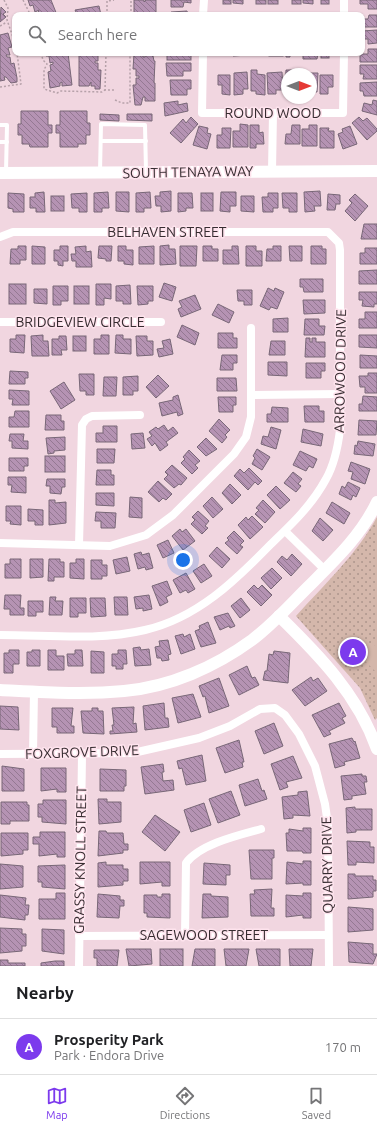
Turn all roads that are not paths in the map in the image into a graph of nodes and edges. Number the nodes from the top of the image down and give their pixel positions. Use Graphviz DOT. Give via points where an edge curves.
graph roads {
  1 [pos="204,0"];
  2 [pos="344,0"];
  3 [pos="204,12"];
  4 [pos="344,12"];
  5 [pos="203,56"];
  6 [pos="344,56"];
  7 [pos="273,113"];
  8 [pos="0,125"];
  9 [pos="101,141"];
  10 [pos="146,141"];
  11 [pos="0,142"];
  12 [pos="6,142"];
  13 [pos="272,171"];
  14 [pos="377,171"];
  15 [pos="100,172"];
  16 [pos="146,172"];
  17 [pos="3,173"];
  18 [pos="0,237"];
  19 [pos="334,237"];
  20 [pos="0,322"];
  21 [pos="161,322"];
  22 [pos="251,328"];
  23 [pos="340,394"];
  24 [pos="251,395"];
  25 [pos="140,415"];
  26 [pos="377,502"];
  27 [pos="285,531"];
  28 [pos="0,543"];
  29 [pos="79,545"];
  30 [pos="325,570"];
  31 [pos="279,616"];
  32 [pos="0,635"];
  33 [pos="0,690"];
  34 [pos="34,692"];
  35 [pos="275,708"];
  36 [pos="377,749"];
  37 [pos="0,754"];
  38 [pos="33,754"];
  39 [pos="82,755"];
  40 [pos="261,829"];
  41 [pos="185,935"];
  42 [pos="328,935"];
  43 [pos="79,936"];
  44 [pos="79,966"];
  45 [pos="329,966"];
  1 -- 3 [label="street"];
  2 -- 4 [label="street"];
  5 -- 7 [label="street, ROUND WOOD" via="202,113"];
  6 -- 7 [label="street, ROUND WOOD" via="343,113"];
  7 -- 13 [label="street"];
  8 -- 12 [label="lane" via="7,125"];
  9 -- 10 [label="lane"];
  9 -- 10 [label="lane" via="101,124 145,125"];
  9 -- 15 [label="lane"];
  10 -- 16 [label="lane"];
  11 -- 12 [label="lane"];
  12 -- 17 [label="lane"];
  13 -- 14 [label="street, SOUTH TENAYA WAY"];
  13 -- 16 [label="street, SOUTH TENAYA WAY"];
  15 -- 16 [label="street, SOUTH TENAYA WAY"];
  15 -- 17 [label="street, SOUTH TENAYA WAY"];
  18 -- 19 [label="street, BELHAVEN STREET" via="13,232 328,232"];
  19 -- 23 [label="street, ARROWOOD DRIVE" via="339,243 340,250"];
  20 -- 21 [label="street, BRIDGEVIEW CIRCLE"];
  22 -- 24 [label="street"];
  23 -- 24 [label="street"];
  23 -- 27 [label="street, ARROWOOD DRIVE" via="338,445 328,474 307,508"];
  24 -- 29 [label="street" via="251,417 246,437 234,454 173,515 146,535 123,543 110,546"];
  25 -- 29 [label="street" via="92,416 82,425"];
  26 -- 30 [label="street" via="370,517 350,544"];
  27 -- 30 [label="street"];
  27 -- 32 [label="street, ARROWOOD DRIVE" via="235,581 213,598 163,625 115,636"];
  28 -- 29 [label="street"];
  30 -- 31 [label="street"];
  31 -- 34 [label="street" via="252,640 223,659 191,675 124,691"];
  31 -- 36 [label="street" via="321,657 346,688"];
  33 -- 34 [label="street"];
  34 -- 38 [label="street"];
  35 -- 39 [label="street, FOXGROVE DRIVE" via="260,709 230,726 182,743 133,753"];
  35 -- 42 [label="street, QUARRY DRIVE" via="285,715 299,734 315,766 325,804 328,825"];
  37 -- 38 [label="street, FOXGROVE DRIVE"];
  38 -- 39 [label="street, FOXGROVE DRIVE"];
  39 -- 43 [label="street, GRASSY KNOLL STREET"];
  40 -- 41 [label="street" via="193,854 186,863"];
  41 -- 42 [label="street, SAGEWOOD STREET"];
  41 -- 43 [label="street, SAGEWOOD STREET"];
  42 -- 45 [label="street, QUARRY DRIVE"];
  43 -- 44 [label="street, GRASSY KNOLL STREET"];
}
